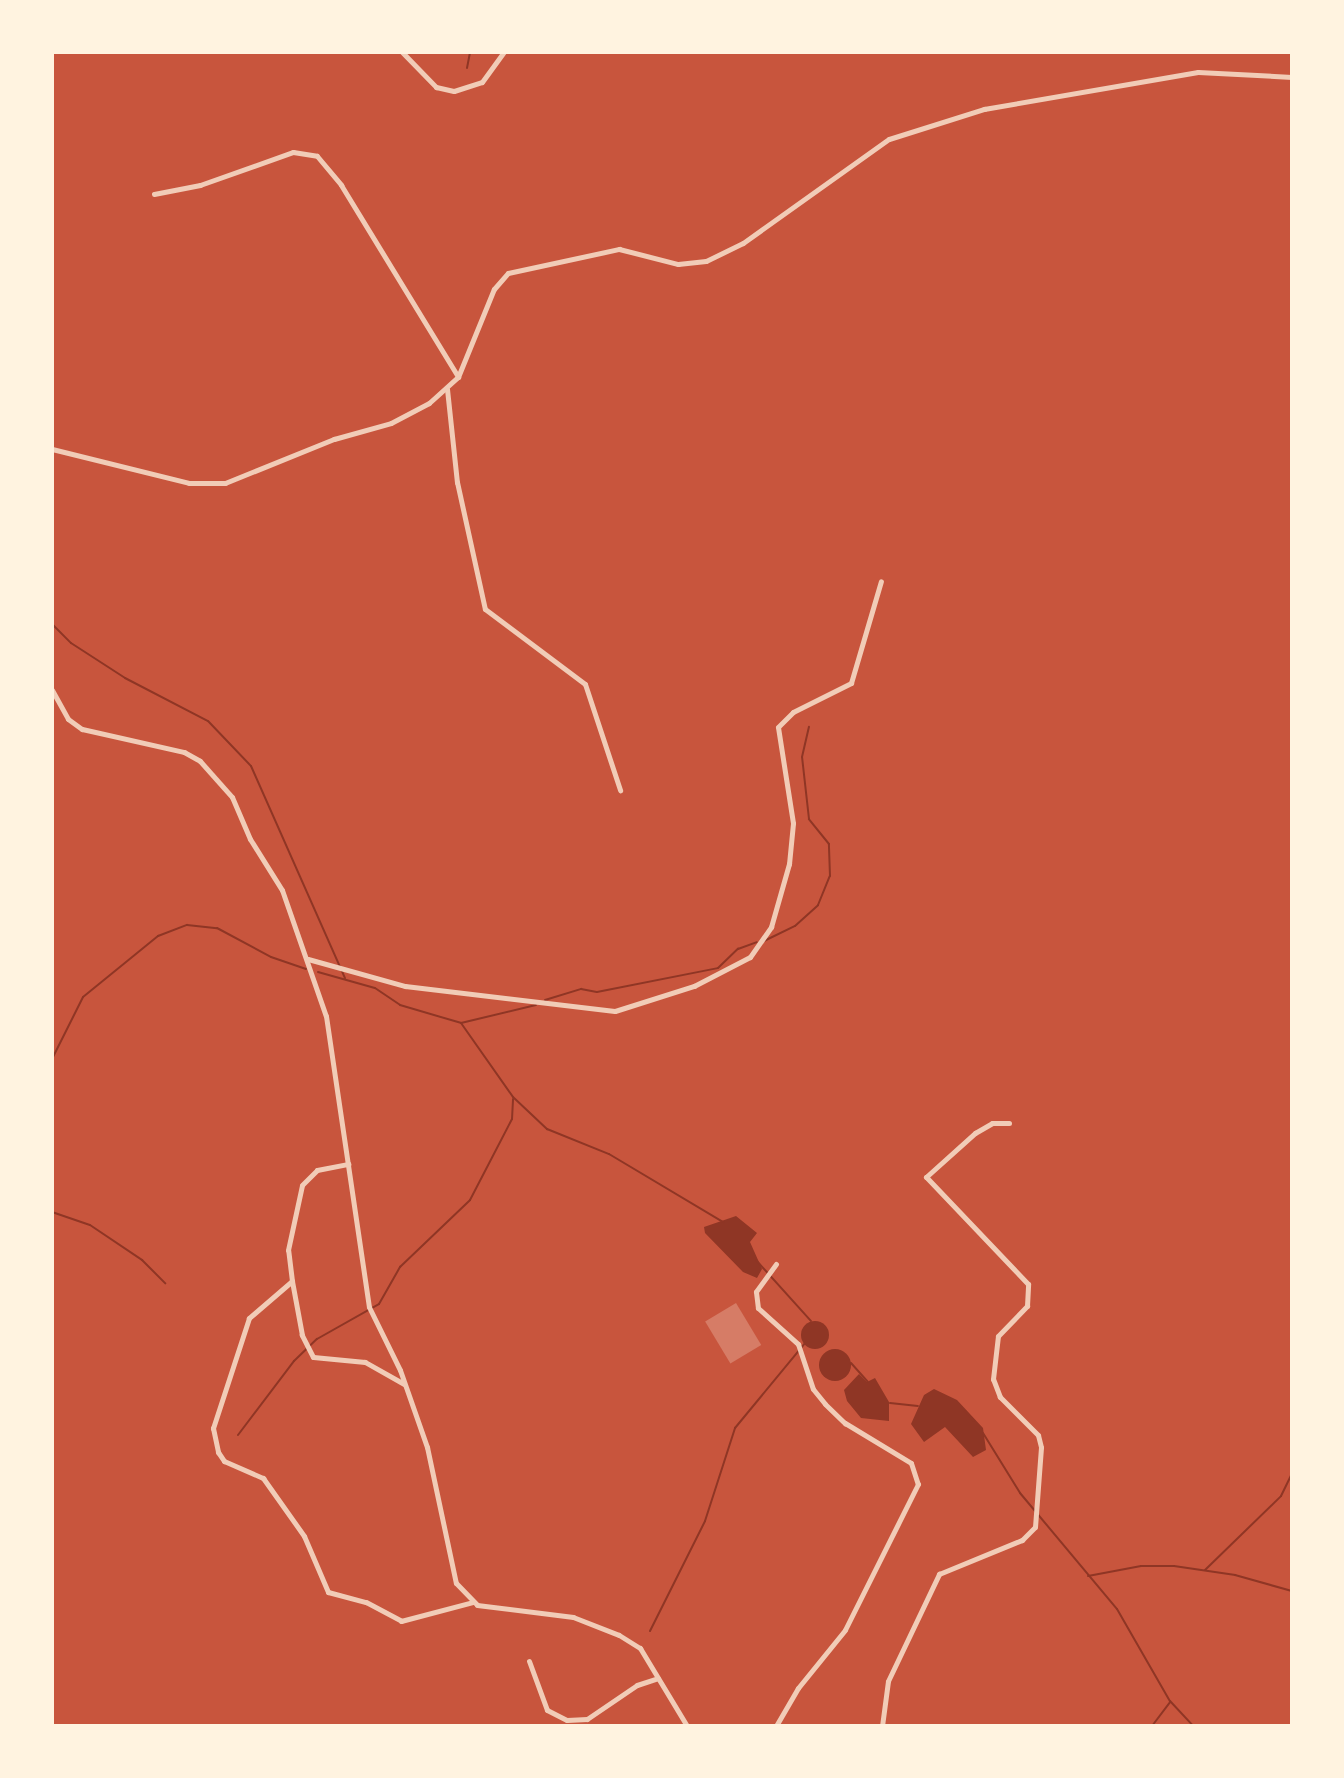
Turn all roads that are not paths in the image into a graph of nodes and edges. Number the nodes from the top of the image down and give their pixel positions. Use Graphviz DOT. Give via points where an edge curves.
graph roads {
  1 [pos="402,52"];
  2 [pos="504,52"];
  3 [pos="1292,77"];
  4 [pos="154,194"];
  5 [pos="458,377"];
  6 [pos="447,388"];
  7 [pos="52,449"];
  8 [pos="881,581"];
  9 [pos="52,690"];
  10 [pos="620,790"];
  11 [pos="307,959"];
  12 [pos="1009,1123"];
  13 [pos="348,1164"];
  14 [pos="776,1264"];
  15 [pos="292,1281"];
  16 [pos="405,1384"];
  17 [pos="473,1602"];
  18 [pos="529,1661"];
  19 [pos="658,1678"];
  20 [pos="687,1726"];
  21 [pos="776,1726"];
  22 [pos="882,1726"];
  1 -- 2 [label="street" via="436,87 454,91 482,82"];
  3 -- 5 [label="street" via="1198,72 984,109 889,139 743,243 706,261 678,264 619,249 508,273 494,289"];
  4 -- 5 [label="street" via="200,185 293,152 307,150 317,156 341,185"];
  5 -- 6 [label="street"];
  6 -- 7 [label="street" via="391,423 334,439 225,483 189,483"];
  6 -- 10 [label="street" via="457,482 485,609 585,684"];
  8 -- 11 [label="street" via="851,683 793,712 778,727 793,823 789,864 771,927 750,957 694,986 615,1011 405,986"];
  9 -- 11 [label="street" via="68,719 82,729 184,752 200,761 232,797 250,839 282,890"];
  11 -- 13 [label="street" via="326,1016"];
  12 -- 22 [label="street" via="992,1123 975,1133 926,1177 1028,1284 1027,1306 998,1336 993,1379 1000,1397 1038,1435 1035,1527 1022,1540 939,1574 888,1681"];
  13 -- 15 [label="street" via="317,1170 302,1185 288,1250"];
  13 -- 16 [label="street" via="369,1307"];
  14 -- 21 [label="street" via="756,1292 758,1308 798,1344 813,1389 825,1404 845,1423 911,1463 918,1484 845,1630 798,1688"];
  15 -- 16 [label="street" via="302,1335 313,1357 365,1362"];
  15 -- 17 [label="street" via="249,1318 213,1428 218,1452 224,1461 263,1478 304,1536 328,1592 366,1602 401,1621"];
  16 -- 17 [label="street" via="427,1447 456,1583"];
  17 -- 19 [label="street" via="573,1617 619,1635 640,1648"];
  18 -- 19 [label="street" via="547,1710 567,1720 587,1719 637,1685"];
  19 -- 20 [label="street"];
}
